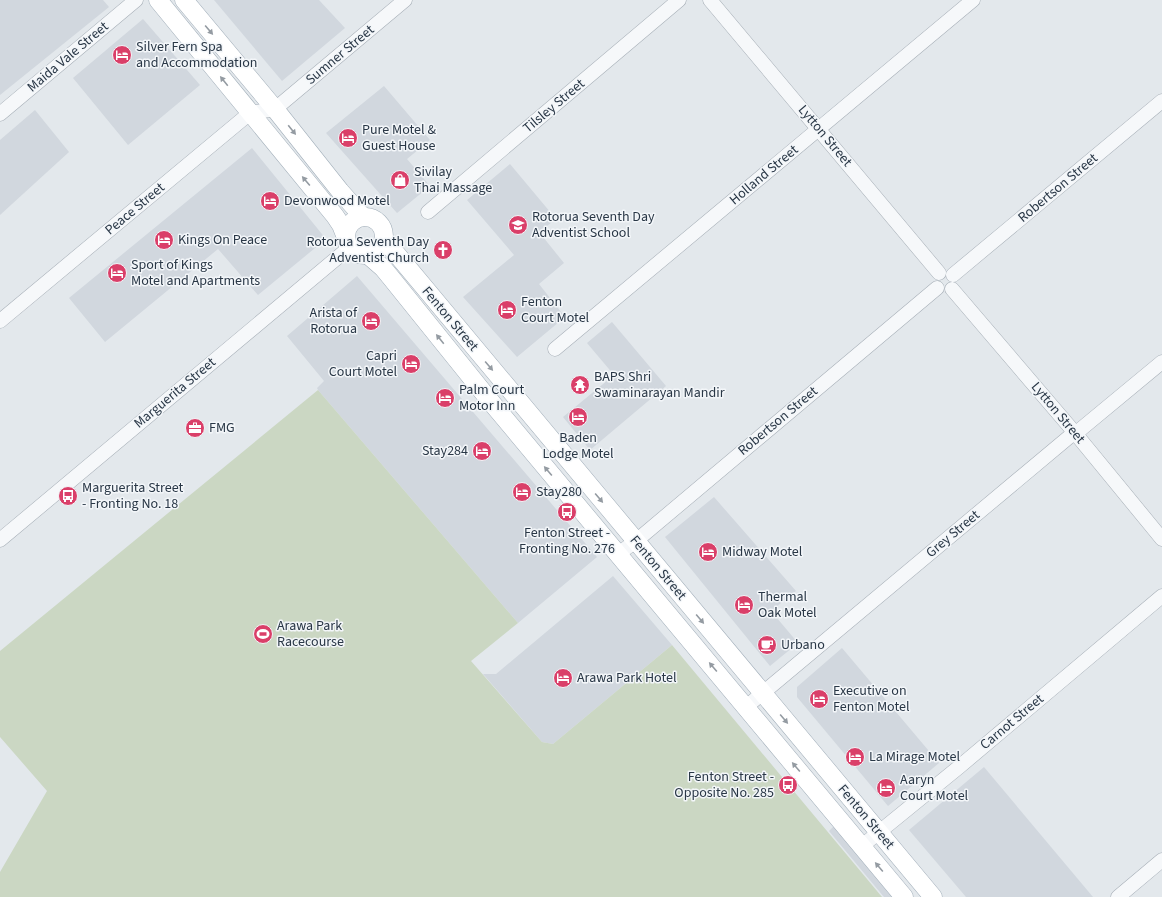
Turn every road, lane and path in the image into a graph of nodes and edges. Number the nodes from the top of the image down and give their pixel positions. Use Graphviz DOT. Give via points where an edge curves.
graph roads {
  1 [pos="136,0"];
  2 [pos="158,0"];
  3 [pos="184,0"];
  4 [pos="405,0"];
  5 [pos="680,0"];
  6 [pos="710,0"];
  7 [pos="973,0"];
  8 [pos="1162,101"];
  9 [pos="275,109"];
  10 [pos="250,113"];
  11 [pos="0,114"];
  12 [pos="819,129"];
  13 [pos="428,212"];
  14 [pos="363,217"];
  15 [pos="384,238"];
  16 [pos="348,241"];
  17 [pos="368,255"];
  18 [pos="939,273"];
  19 [pos="953,275"];
  20 [pos="937,288"];
  21 [pos="952,289"];
  22 [pos="0,321"];
  23 [pos="554,349"];
  24 [pos="1162,362"];
  25 [pos="507,388"];
  26 [pos="491,402"];
  27 [pos="1075,433"];
  28 [pos="1162,539"];
  29 [pos="0,540"];
  30 [pos="636,541"];
  31 [pos="618,554"];
  32 [pos="1162,596"];
  33 [pos="762,694"];
  34 [pos="746,707"];
  35 [pos="879,833"];
  36 [pos="862,846"];
  37 [pos="1162,860"];
  38 [pos="904,897"];
  39 [pos="933,897"];
  40 [pos="1118,897"];
  1 -- 11 [label="street, Maida Vale Street"];
  10 -- 2 [label="main road, one-way"];
  3 -- 9 [label="main road, one-way"];
  4 -- 9 [label="street, Sumner Street"];
  5 -- 13 [label="street, Tilsley Street"];
  6 -- 12 [label="street, Lytton Street"];
  7 -- 12 [label="street, Holland Street"];
  8 -- 19 [label="street, Robertson Street"];
  9 -- 10 [label="street"];
  9 -- 14 [label="main road, one-way"];
  16 -- 10 [label="main road, one-way" via="335,216"];
  10 -- 22 [label="street, Peace Street"];
  12 -- 18 [label="street, Lytton Street"];
  12 -- 23 [label="street, Holland Street"];
  14 -- 15 [label="main road" via="376,220 381,225"];
  14 -- 16 [label="main road" via="351,222 347,229"];
  15 -- 17 [label="main road" via="377,250"];
  15 -- 25 [label="main road, Fenton Street, one-way"];
  16 -- 17 [label="main road" via="358,254"];
  16 -- 29 [label="street, Marguerita Street"];
  26 -- 17 [label="main road, Fenton Street, one-way" via="387,274"];
  18 -- 19 [label="street" via="948,271"];
  18 -- 20 [label="street" via="935,279"];
  19 -- 21 [label="street" via="956,280"];
  20 -- 21 [label="street" via="943,291"];
  20 -- 30 [label="street, Robertson Street"];
  21 -- 27 [label="street, Lytton Street"];
  24 -- 27 [label="street, Grey Street"];
  25 -- 26 [label="main road"];
  25 -- 30 [label="main road, Fenton Street, one-way"];
  31 -- 26 [label="main road, Fenton Street, one-way"];
  27 -- 28 [label="street, Lytton Street"];
  27 -- 33 [label="street, Grey Street"];
  30 -- 31 [label="street, Robertson Street"];
  30 -- 33 [label="main road, Fenton Street, one-way"];
  34 -- 31 [label="main road, Fenton Street, one-way"];
  32 -- 35 [label="street, Carnot Street"];
  33 -- 34 [label="street, Grey Street"];
  33 -- 35 [label="main road, Fenton Street, one-way"];
  36 -- 34 [label="main road, Fenton Street, one-way"];
  35 -- 36 [label="street, Carnot Street"];
  35 -- 39 [label="main road, Fenton Street"];
  38 -- 36 [label="main road, Fenton Street, one-way"];
  37 -- 40 [label="street"];
}
